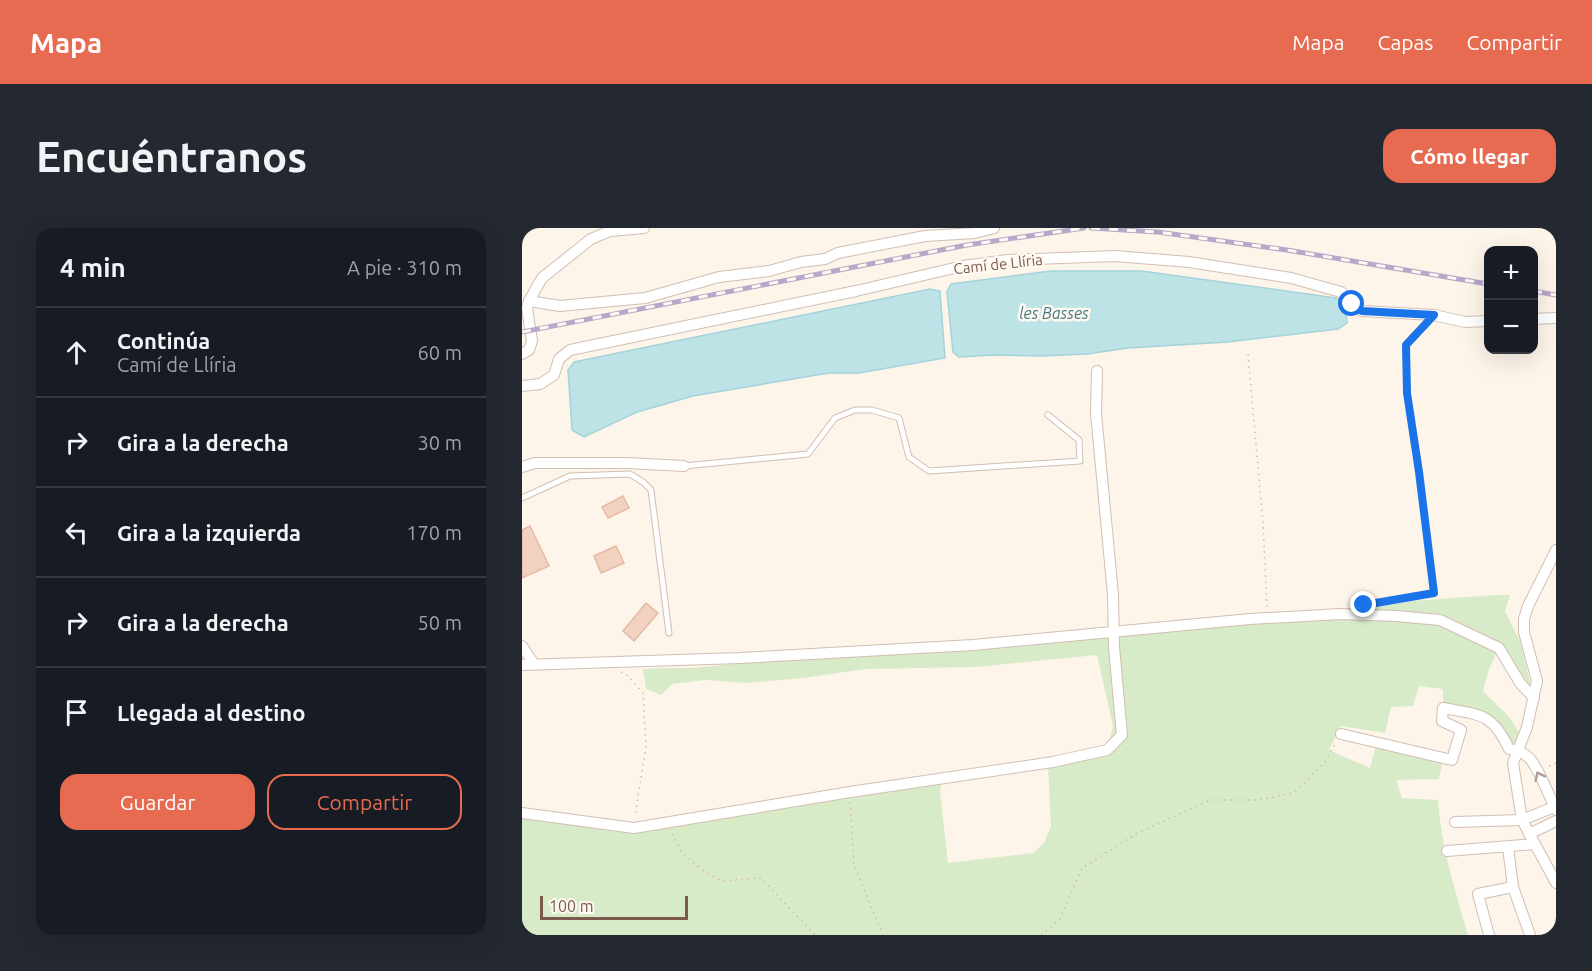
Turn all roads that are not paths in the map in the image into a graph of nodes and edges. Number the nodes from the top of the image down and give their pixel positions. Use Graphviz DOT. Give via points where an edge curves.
graph roads {
  1 [pos="644,228"];
  2 [pos="994,228"];
  3 [pos="530,301"];
  4 [pos="1556,318"];
  5 [pos="1538,319"];
  6 [pos="1484,321"];
  7 [pos="522,354"];
  8 [pos="1097,371"];
  9 [pos="522,386"];
  10 [pos="1048,415"];
  11 [pos="684,466"];
  12 [pos="522,467"];
  13 [pos="522,498"];
  14 [pos="1556,550"];
  15 [pos="669,633"];
  16 [pos="1113,633"];
  17 [pos="522,646"];
  18 [pos="534,664"];
  19 [pos="522,665"];
  20 [pos="1534,698"];
  21 [pos="1341,734"];
  22 [pos="1518,751"];
  23 [pos="1555,808"];
  24 [pos="522,813"];
  25 [pos="1522,820"];
  26 [pos="1556,821"];
  27 [pos="1455,822"];
  28 [pos="1532,839"];
  29 [pos="1508,847"];
  30 [pos="1447,851"];
  31 [pos="1556,883"];
  32 [pos="1514,887"];
  33 [pos="1489,935"];
  34 [pos="1530,935"];
  1 -- 3 [label="street" via="610,231 591,239 542,278"];
  2 -- 3 [label="street" via="925,236 838,253 769,271 719,277 645,298 560,306"];
  3 -- 7 [label="street" via="527,308 532,341 529,350"];
  4 -- 5 [label="street"];
  6 -- 9 [label="street, Camí de Llíria" via="1362,311 1341,292 1321,286 1189,262 1115,256 1008,260 963,266 570,350 558,359 554,375 540,384"];
  8 -- 16 [label="street" via="1096,413"];
  10 -- 11 [label="lane" via="1079,440 1080,461 929,471 909,457 899,418 872,410 855,410 835,418 808,454"];
  11 -- 12 [label="street" via="535,463"];
  13 -- 15 [label="lane" via="570,476 630,474 643,482 651,490"];
  14 -- 20 [label="street" via="1524,619 1537,681"];
  16 -- 18 [label="street" via="740,658"];
  16 -- 20 [label="street" via="1340,614 1440,620 1499,648"];
  16 -- 24 [label="street" via="1122,735 1107,750 1053,762 634,828"];
  17 -- 18 [label="street"];
  18 -- 19 [label="street"];
  20 -- 22 [label="street"];
  21 -- 22 [label="street" via="1452,760 1461,730 1442,721 1443,708 1493,722 1509,749"];
  23 -- 22 [label="street, one-way" via="1528,757"];
  22 -- 25 [label="street" via="1513,763"];
  23 -- 25 [label="street"];
  25 -- 27 [label="street"];
  25 -- 28 [label="street"];
  26 -- 28 [label="street"];
  28 -- 29 [label="street"];
  28 -- 31 [label="street"];
  29 -- 30 [label="street"];
  29 -- 32 [label="street"];
  32 -- 33 [label="street" via="1478,894"];
  32 -- 34 [label="street"];
}
